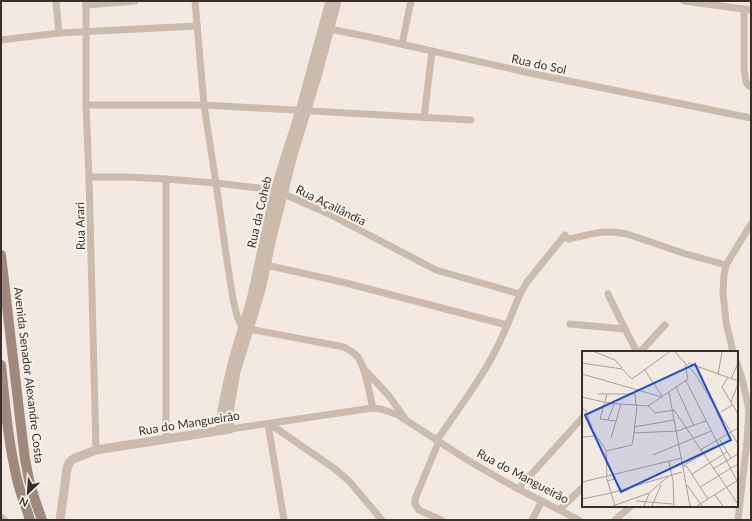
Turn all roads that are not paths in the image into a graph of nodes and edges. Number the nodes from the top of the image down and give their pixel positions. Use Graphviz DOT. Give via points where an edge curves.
graph roads {
  1 [pos="56,1"];
  2 [pos="135,1"];
  3 [pos="195,1"];
  4 [pos="330,1"];
  5 [pos="337,1"];
  6 [pos="411,1"];
  7 [pos="684,1"];
  8 [pos="86,3"];
  9 [pos="747,10"];
  10 [pos="197,26"];
  11 [pos="326,28"];
  12 [pos="86,32"];
  13 [pos="59,33"];
  14 [pos="1,40"];
  15 [pos="402,44"];
  16 [pos="432,51"];
  17 [pos="751,87"];
  18 [pos="86,104"];
  19 [pos="204,105"];
  20 [pos="303,111"];
  21 [pos="424,118"];
  22 [pos="751,118"];
  23 [pos="471,120"];
  24 [pos="89,177"];
  25 [pos="166,179"];
  26 [pos="216,183"];
  27 [pos="279,192"];
  28 [pos="751,224"];
  29 [pos="1,255"];
  30 [pos="726,265"];
  31 [pos="266,266"];
  32 [pos="520,294"];
  33 [pos="608,294"];
  34 [pos="570,324"];
  35 [pos="507,325"];
  36 [pos="665,325"];
  37 [pos="246,328"];
  38 [pos="625,329"];
  39 [pos="637,351"];
  40 [pos="639,351"];
  41 [pos="733,351"];
  42 [pos="1,365"];
  43 [pos="738,366"];
  44 [pos="364,369"];
  45 [pos="742,378"];
  46 [pos="751,382"];
  47 [pos="17,397"];
  48 [pos="5,398"];
  49 [pos="373,408"];
  50 [pos="582,418"];
  51 [pos="406,420"];
  52 [pos="269,424"];
  53 [pos="225,430"];
  54 [pos="166,439"];
  55 [pos="438,441"];
  56 [pos="96,450"];
  57 [pos="748,461"];
  58 [pos="582,488"];
  59 [pos="518,489"];
  60 [pos="542,501"];
  61 [pos="629,507"];
  62 [pos="560,509"];
  63 [pos="1,517"];
  64 [pos="4,520"];
  65 [pos="30,520"];
  66 [pos="42,520"];
  67 [pos="60,520"];
  68 [pos="284,520"];
  69 [pos="382,520"];
  70 [pos="441,520"];
  71 [pos="532,520"];
  72 [pos="579,520"];
  73 [pos="615,520"];
  74 [pos="738,520"];
  1 -- 13 [label="street"];
  2 -- 8 [label="street"];
  3 -- 10 [label="street"];
  4 -- 11 [label="street, Rua da Coheb"];
  5 -- 11 [label="street, Rua da Coheb"];
  6 -- 15 [label="street"];
  7 -- 9 [label="street"];
  8 -- 12 [label="street, Rua Arari"];
  9 -- 17 [label="street" via="744,69 746,82"];
  10 -- 12 [label="street"];
  10 -- 19 [label="street"];
  11 -- 15 [label="street, Rua do Sol"];
  11 -- 20 [label="street, Rua da Coheb"];
  12 -- 13 [label="street"];
  12 -- 18 [label="street, Rua Arari"];
  13 -- 14 [label="street"];
  15 -- 16 [label="street, Rua do Sol"];
  16 -- 21 [label="street"];
  16 -- 22 [label="street, Rua do Sol"];
  18 -- 19 [label="street"];
  18 -- 24 [label="street, Rua Arari"];
  19 -- 20 [label="street"];
  19 -- 26 [label="street"];
  20 -- 21 [label="street"];
  20 -- 27 [label="street, Rua da Coheb" via="286,151"];
  21 -- 23 [label="street"];
  24 -- 25 [label="street, Rua Açailândia"];
  24 -- 56 [label="street, Rua Arari"];
  25 -- 26 [label="street, Rua Açailândia"];
  25 -- 54 [label="street"];
  26 -- 27 [label="street, Rua Açailândia"];
  26 -- 37 [label="street" via="237,316"];
  27 -- 31 [label="street, Rua da Coheb"];
  27 -- 32 [label="street, Rua Açailândia" via="329,214 436,270"];
  27 -- 37 [label="street, Rua da Coheb"];
  28 -- 30 [label="street"];
  29 -- 47 [label="main road, Avenida Senador Alexandre Costa"];
  30 -- 32 [label="street" via="617,232 599,232 569,239 565,234"];
  30 -- 41 [label="street" via="723,293"];
  31 -- 35 [label="street" via="342,282"];
  31 -- 37 [label="street, Rua da Coheb" via="261,290"];
  32 -- 35 [label="street"];
  33 -- 38 [label="street"];
  34 -- 38 [label="street"];
  35 -- 55 [label="street" via="482,374"];
  36 -- 40 [label="street"];
  37 -- 44 [label="street" via="344,347 358,357"];
  37 -- 53 [label="street, Rua da Coheb" via="233,360 224,398"];
  38 -- 39 [label="street"];
  42 -- 48 [label="main road"];
  43 -- 45 [label="street"];
  44 -- 49 [label="street"];
  44 -- 51 [label="street" via="393,400"];
  45 -- 46 [label="street"];
  45 -- 57 [label="street" via="748,410"];
  47 -- 48 [label="main road"];
  47 -- 66 [label="main road, Avenida Senador Alexandre Costa" via="29,480"];
  48 -- 65 [label="main road" via="17,481"];
  49 -- 51 [label="street, Rua do Mangueirão" via="398,414"];
  49 -- 52 [label="street, Rua do Mangueirão"];
  50 -- 59 [label="street"];
  51 -- 55 [label="street, Rua do Mangueirão"];
  52 -- 53 [label="street, Rua do Mangueirão"];
  52 -- 68 [label="street"];
  52 -- 69 [label="street" via="348,481"];
  53 -- 54 [label="street, Rua do Mangueirão"];
  54 -- 56 [label="street, Rua do Mangueirão"];
  55 -- 59 [label="street, Rua do Mangueirão"];
  55 -- 70 [label="street" via="415,504 418,510"];
  56 -- 67 [label="street, Rua do Mangueirão" via="78,456 69,463"];
  57 -- 74 [label="street"];
  58 -- 62 [label="street"];
  59 -- 60 [label="street, Rua do Mangueirão"];
  60 -- 62 [label="street, Rua do Mangueirão"];
  60 -- 71 [label="street"];
  61 -- 73 [label="street"];
  62 -- 72 [label="street, Rua do Mangueirão"];
  63 -- 64 [label="street"];
}
